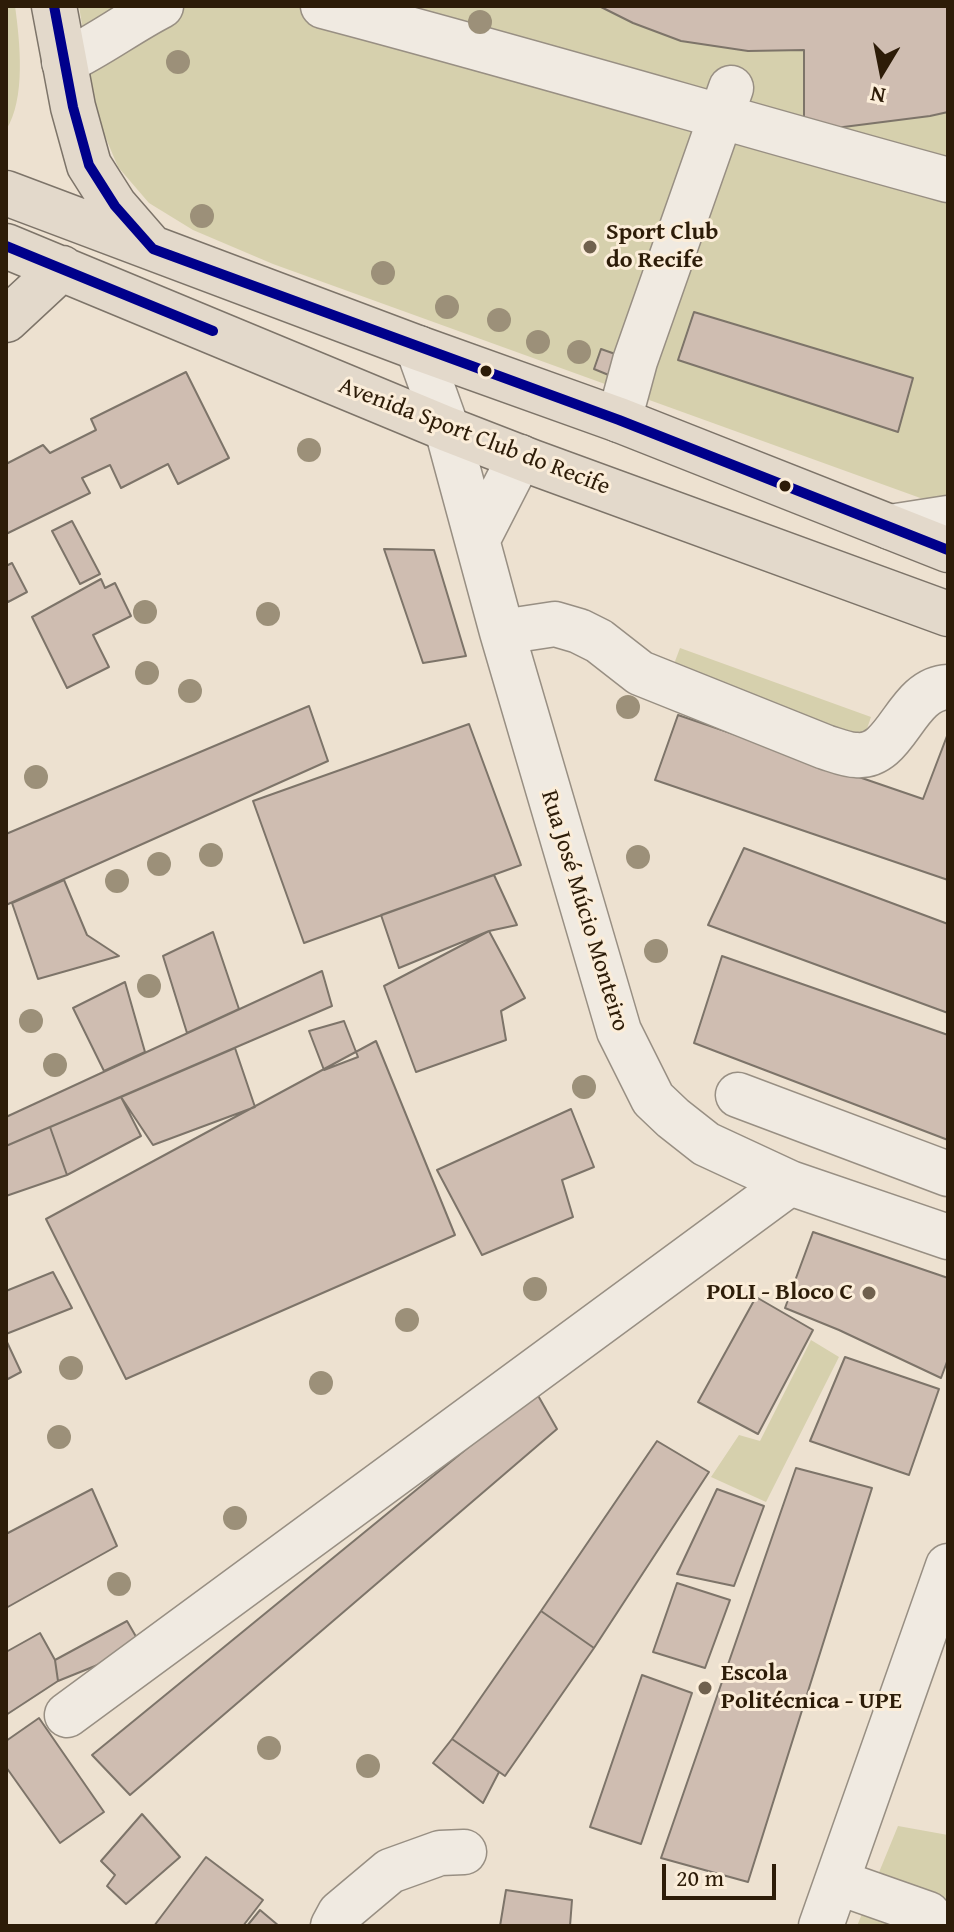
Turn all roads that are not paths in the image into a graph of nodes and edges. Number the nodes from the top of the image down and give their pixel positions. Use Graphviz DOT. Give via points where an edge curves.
graph roads {
  1 [pos="54,6"];
  2 [pos="161,6"];
  3 [pos="323,6"];
  4 [pos="64,62"];
  5 [pos="726,103"];
  6 [pos="948,180"];
  7 [pos="6,193"];
  8 [pos="6,246"];
  9 [pos="153,249"];
  10 [pos="62,268"];
  11 [pos="6,320"];
  12 [pos="418,348"];
  13 [pos="619,420"];
  14 [pos="447,429"];
  15 [pos="520,457"];
  16 [pos="948,518"];
  17 [pos="890,527"];
  18 [pos="478,539"];
  19 [pos="948,550"];
  20 [pos="948,614"];
  21 [pos="502,632"];
  22 [pos="948,687"];
  23 [pos="738,1095"];
  24 [pos="948,1174"];
  25 [pos="790,1183"];
  26 [pos="948,1237"];
  27 [pos="948,1566"];
  28 [pos="67,1715"];
  29 [pos="464,1852"];
  30 [pos="837,1882"];
  31 [pos="932,1912"];
  32 [pos="333,1926"];
  33 [pos="821,1926"];
  1 -- 4 [label="highway"];
  2 -- 4 [label="street"];
  3 -- 5 [label="street"];
  4 -- 9 [label="highway" via="89,165 115,206"];
  5 -- 6 [label="street"];
  5 -- 13 [label="street"];
  7 -- 9 [label="highway"];
  8 -- 10 [label="highway, Avenida Sport Club do Recife"];
  9 -- 12 [label="highway"];
  10 -- 11 [label="highway"];
  10 -- 14 [label="highway, Avenida Sport Club do Recife"];
  12 -- 13 [label="highway"];
  12 -- 14 [label="street, Rua José Múcio Monteiro"];
  13 -- 17 [label="highway"];
  14 -- 15 [label="highway, Avenida Sport Club do Recife"];
  14 -- 18 [label="street, Rua José Múcio Monteiro"];
  15 -- 18 [label="street"];
  15 -- 20 [label="highway, Avenida Sport Club do Recife"];
  16 -- 17 [label="street"];
  17 -- 19 [label="highway"];
  18 -- 21 [label="street, Rua José Múcio Monteiro"];
  21 -- 22 [label="street" via="555,624 579,631 640,673 854,755 885,744 921,699"];
  21 -- 25 [label="street, Rua José Múcio Monteiro" via="619,1031 653,1099 706,1144"];
  23 -- 24 [label="street"];
  25 -- 26 [label="street, Rua José Múcio Monteiro"];
  25 -- 28 [label="street"];
  27 -- 30 [label="street"];
  29 -- 32 [label="street" via="440,1853 390,1871 340,1913"];
  30 -- 31 [label="street"];
  30 -- 33 [label="street"];
}
